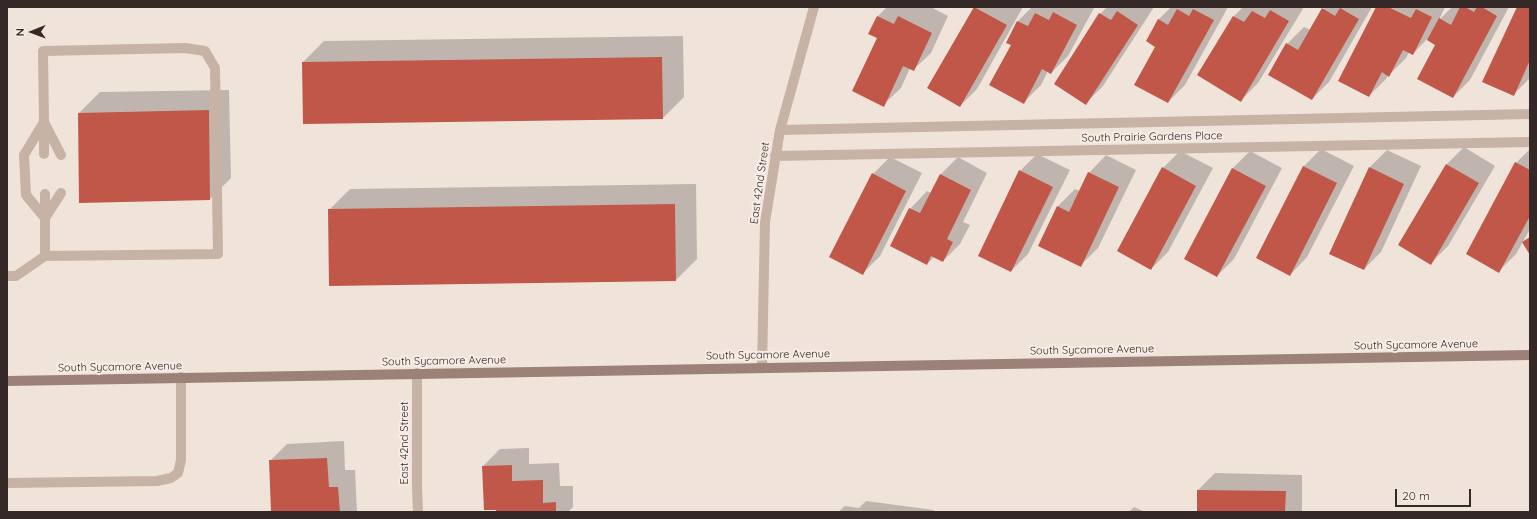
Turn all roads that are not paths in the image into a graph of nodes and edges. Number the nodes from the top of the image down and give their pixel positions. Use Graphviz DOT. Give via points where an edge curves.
graph roads {
  1 [pos="814,7"];
  2 [pos="1530,114"];
  3 [pos="44,122"];
  4 [pos="780,130"];
  5 [pos="1530,142"];
  6 [pos="44,154"];
  7 [pos="61,155"];
  8 [pos="775,156"];
  9 [pos="61,193"];
  10 [pos="45,194"];
  11 [pos="45,218"];
  12 [pos="45,256"];
  13 [pos="7,276"];
  14 [pos="1530,355"];
  15 [pos="762,367"];
  16 [pos="417,373"];
  17 [pos="181,378"];
  18 [pos="7,380"];
  19 [pos="7,483"];
  20 [pos="418,512"];
  1 -- 4 [label="street, East 42nd Street"];
  2 -- 4 [label="street, South Prairie Gardens Place"];
  3 -- 6 [label="street"];
  3 -- 7 [label="street"];
  3 -- 11 [label="street" via="24,155 26,195"];
  3 -- 12 [label="street" via="43,51 185,48 204,51 215,68 218,254"];
  4 -- 8 [label="street, East 42nd Street"];
  5 -- 8 [label="street, South Prairie Gardens Place"];
  8 -- 15 [label="street, East 42nd Street" via="765,222"];
  9 -- 11 [label="street"];
  10 -- 11 [label="street"];
  11 -- 12 [label="street"];
  12 -- 13 [label="street" via="16,276"];
  14 -- 15 [label="main road, South Sycamore Avenue"];
  15 -- 16 [label="main road, South Sycamore Avenue"];
  16 -- 17 [label="main road, South Sycamore Avenue"];
  16 -- 20 [label="street, East 42nd Street"];
  17 -- 18 [label="main road, South Sycamore Avenue"];
  17 -- 19 [label="street" via="182,460 178,473 171,478 157,481"];
}
